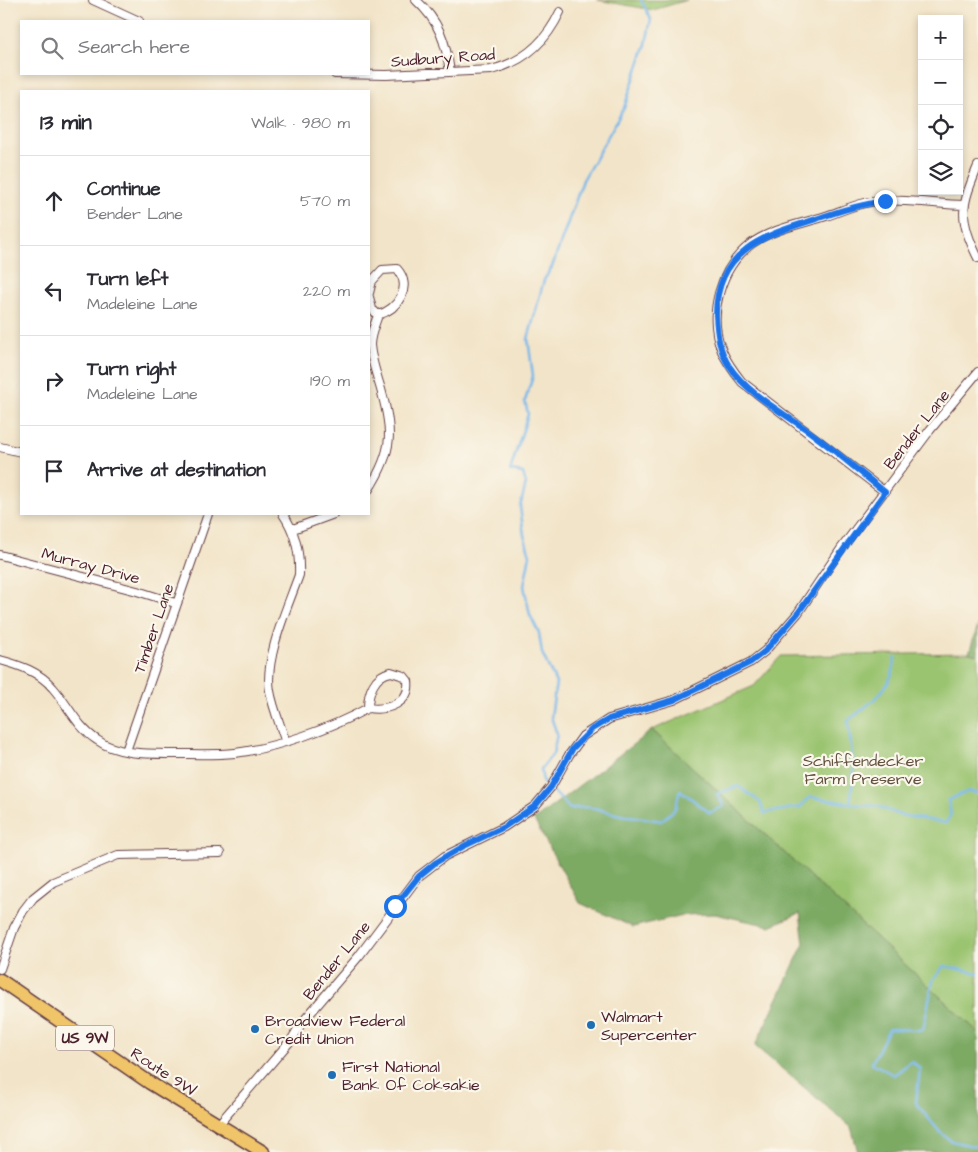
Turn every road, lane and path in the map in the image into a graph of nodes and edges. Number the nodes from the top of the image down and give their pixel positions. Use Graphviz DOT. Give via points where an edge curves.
graph roads {
  1 [pos="93,0"];
  2 [pos="416,0"];
  3 [pos="560,12"];
  4 [pos="137,20"];
  5 [pos="450,72"];
  6 [pos="370,75"];
  7 [pos="978,166"];
  8 [pos="964,206"];
  9 [pos="978,258"];
  10 [pos="370,290"];
  11 [pos="370,302"];
  12 [pos="378,315"];
  13 [pos="370,343"];
  14 [pos="370,343"];
  15 [pos="978,372"];
  16 [pos="0,447"];
  17 [pos="20,452"];
  18 [pos="370,487"];
  19 [pos="885,492"];
  20 [pos="208,515"];
  21 [pos="284,515"];
  22 [pos="331,515"];
  23 [pos="293,529"];
  24 [pos="0,555"];
  25 [pos="175,603"];
  26 [pos="0,660"];
  27 [pos="368,708"];
  28 [pos="285,740"];
  29 [pos="126,751"];
  30 [pos="220,853"];
  31 [pos="0,969"];
  32 [pos="0,980"];
  33 [pos="218,1125"];
  34 [pos="263,1152"];
  1 -- 4 [label="street"];
  2 -- 5 [label="street" via="428,10 442,32"];
  3 -- 5 [label="street, Sudbury Road" via="545,39 519,59 491,70"];
  5 -- 6 [label="street, Sudbury Road"];
  7 -- 8 [label="street"];
  8 -- 9 [label="street" via="964,224"];
  8 -- 19 [label="street" via="885,201 864,203 770,234 740,254 727,271 720,288 716,330 721,350 742,382"];
  10 -- 12 [label="street" via="372,281 382,270 396,270 402,275 404,290 397,303"];
  11 -- 12 [label="street"];
  12 -- 14 [label="street"];
  13 -- 18 [label="street" via="389,422 389,444 384,465"];
  15 -- 19 [label="street, Bender Lane"];
  16 -- 17 [label="street"];
  19 -- 33 [label="street, Bender Lane" via="798,613 765,651 751,662 674,700 609,719 592,729 573,748 551,787 535,806 504,827 445,856 419,876 341,978 301,1024 292,1040"];
  20 -- 25 [label="street, Timber Lane"];
  21 -- 23 [label="street"];
  22 -- 23 [label="street"];
  23 -- 28 [label="street" via="299,551 299,575 274,651 270,676 270,690"];
  24 -- 25 [label="street, Murray Drive"];
  25 -- 29 [label="street, Timber Lane"];
  26 -- 29 [label="street" via="29,670 47,681 83,728 109,747"];
  27 -- 27 [label="street" via="372,687 384,673 398,672 408,681 407,694 398,704"];
  27 -- 28 [label="street" via="347,720"];
  28 -- 29 [label="street" via="235,753"];
  30 -- 31 [label="street" via="118,855 53,882 23,911"];
  32 -- 33 [label="main road, Route 9W / US 9W" via="150,1083"];
  33 -- 34 [label="main road, Route 9W / US 9W"];
}
